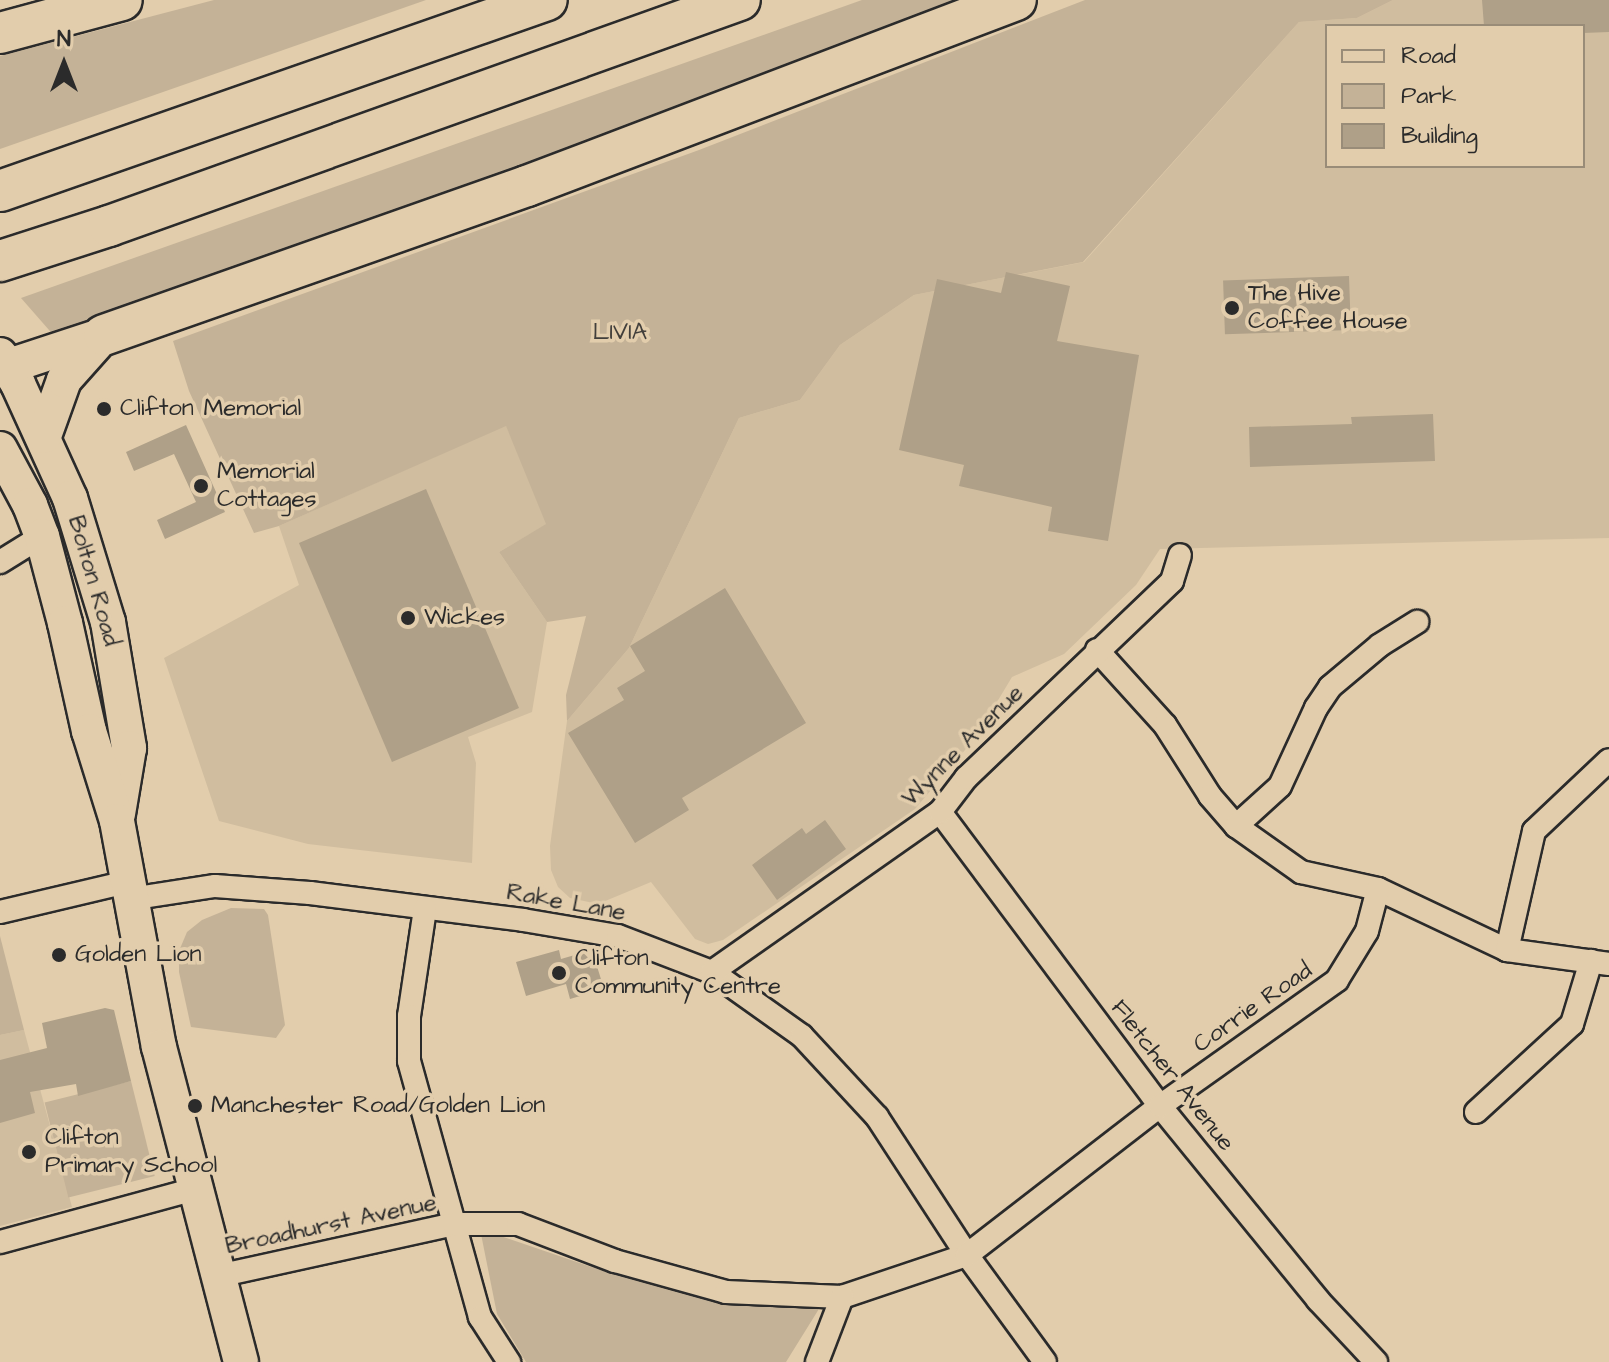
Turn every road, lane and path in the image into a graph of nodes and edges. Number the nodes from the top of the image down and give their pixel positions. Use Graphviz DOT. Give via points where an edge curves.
graph roads {
  1 [pos="122,0"];
  2 [pos="547,0"];
  3 [pos="740,0"];
  4 [pos="1016,0"];
  5 [pos="0,33"];
  6 [pos="0,191"];
  7 [pos="0,261"];
  8 [pos="104,335"];
  9 [pos="3,364"];
  10 [pos="44,436"];
  11 [pos="0,449"];
  12 [pos="42,536"];
  13 [pos="1180,555"];
  14 [pos="0,562"];
  15 [pos="1417,622"];
  16 [pos="1097,650"];
  17 [pos="1609,760"];
  18 [pos="940,812"];
  19 [pos="117,821"];
  20 [pos="1236,826"];
  21 [pos="1378,889"];
  22 [pos="129,891"];
  23 [pos="425,909"];
  24 [pos="0,912"];
  25 [pos="1507,950"];
  26 [pos="1600,963"];
  27 [pos="712,972"];
  28 [pos="1160,1106"];
  29 [pos="1476,1112"];
  30 [pos="195,1189"];
  31 [pos="454,1224"];
  32 [pos="0,1242"];
  33 [pos="967,1255"];
  34 [pos="218,1276"];
  35 [pos="842,1297"];
  36 [pos="241,1362"];
  37 [pos="509,1362"];
  38 [pos="817,1362"];
  39 [pos="1045,1362"];
  40 [pos="1376,1362"];
  1 -- 5 [label="highway"];
  2 -- 6 [label="highway"];
  3 -- 7 [label="highway"];
  4 -- 8 [label="highway" via="512,191"];
  8 -- 9 [label="main road"];
  8 -- 10 [label="main road" via="64,380"];
  9 -- 10 [label="main road, Bolton Road"];
  10 -- 19 [label="main road, Bolton Road" via="108,622 129,748"];
  11 -- 12 [label="main road, Bolton Road"];
  12 -- 14 [label="street"];
  12 -- 19 [label="main road, Bolton Road" via="89,731"];
  13 -- 16 [label="street, Wynne Avenue" via="1172,581"];
  15 -- 20 [label="street" via="1330,687 1280,786"];
  16 -- 18 [label="street, Wynne Avenue" via="966,778"];
  16 -- 20 [label="street" via="1165,725 1210,796"];
  17 -- 25 [label="street" via="1534,831"];
  18 -- 27 [label="street, Wynne Avenue"];
  18 -- 28 [label="street, Fletcher Avenue"];
  19 -- 22 [label="main road, Bolton Road"];
  20 -- 21 [label="street" via="1301,872"];
  21 -- 25 [label="street"];
  21 -- 28 [label="street, Corrie Road" via="1367,931 1337,980"];
  22 -- 23 [label="street, Rake Lane" via="215,886"];
  22 -- 24 [label="street, Rake Lane"];
  22 -- 30 [label="main road, Bolton Road" via="146,989"];
  23 -- 27 [label="street, Rake Lane" via="618,936"];
  23 -- 31 [label="street, Broadhurst Avenue" via="409,1016 409,1061"];
  25 -- 26 [label="street"];
  26 -- 29 [label="street" via="1572,1024"];
  27 -- 33 [label="street, Rake Lane" via="802,1036 877,1117"];
  28 -- 33 [label="street, Corrie Road"];
  28 -- 40 [label="street, Fletcher Avenue" via="1318,1300"];
  30 -- 32 [label="street"];
  30 -- 34 [label="main road, Bolton Road"];
  31 -- 34 [label="street, Broadhurst Avenue"];
  31 -- 35 [label="street, Broadhurst Avenue" via="518,1224 615,1261 726,1292"];
  31 -- 37 [label="street, Broadhurst Avenue" via="480,1317"];
  33 -- 35 [label="street, Broadhurst Avenue"];
  33 -- 39 [label="street, Rake Lane"];
  34 -- 36 [label="main road, Bolton Road"];
  35 -- 38 [label="street"];
}
